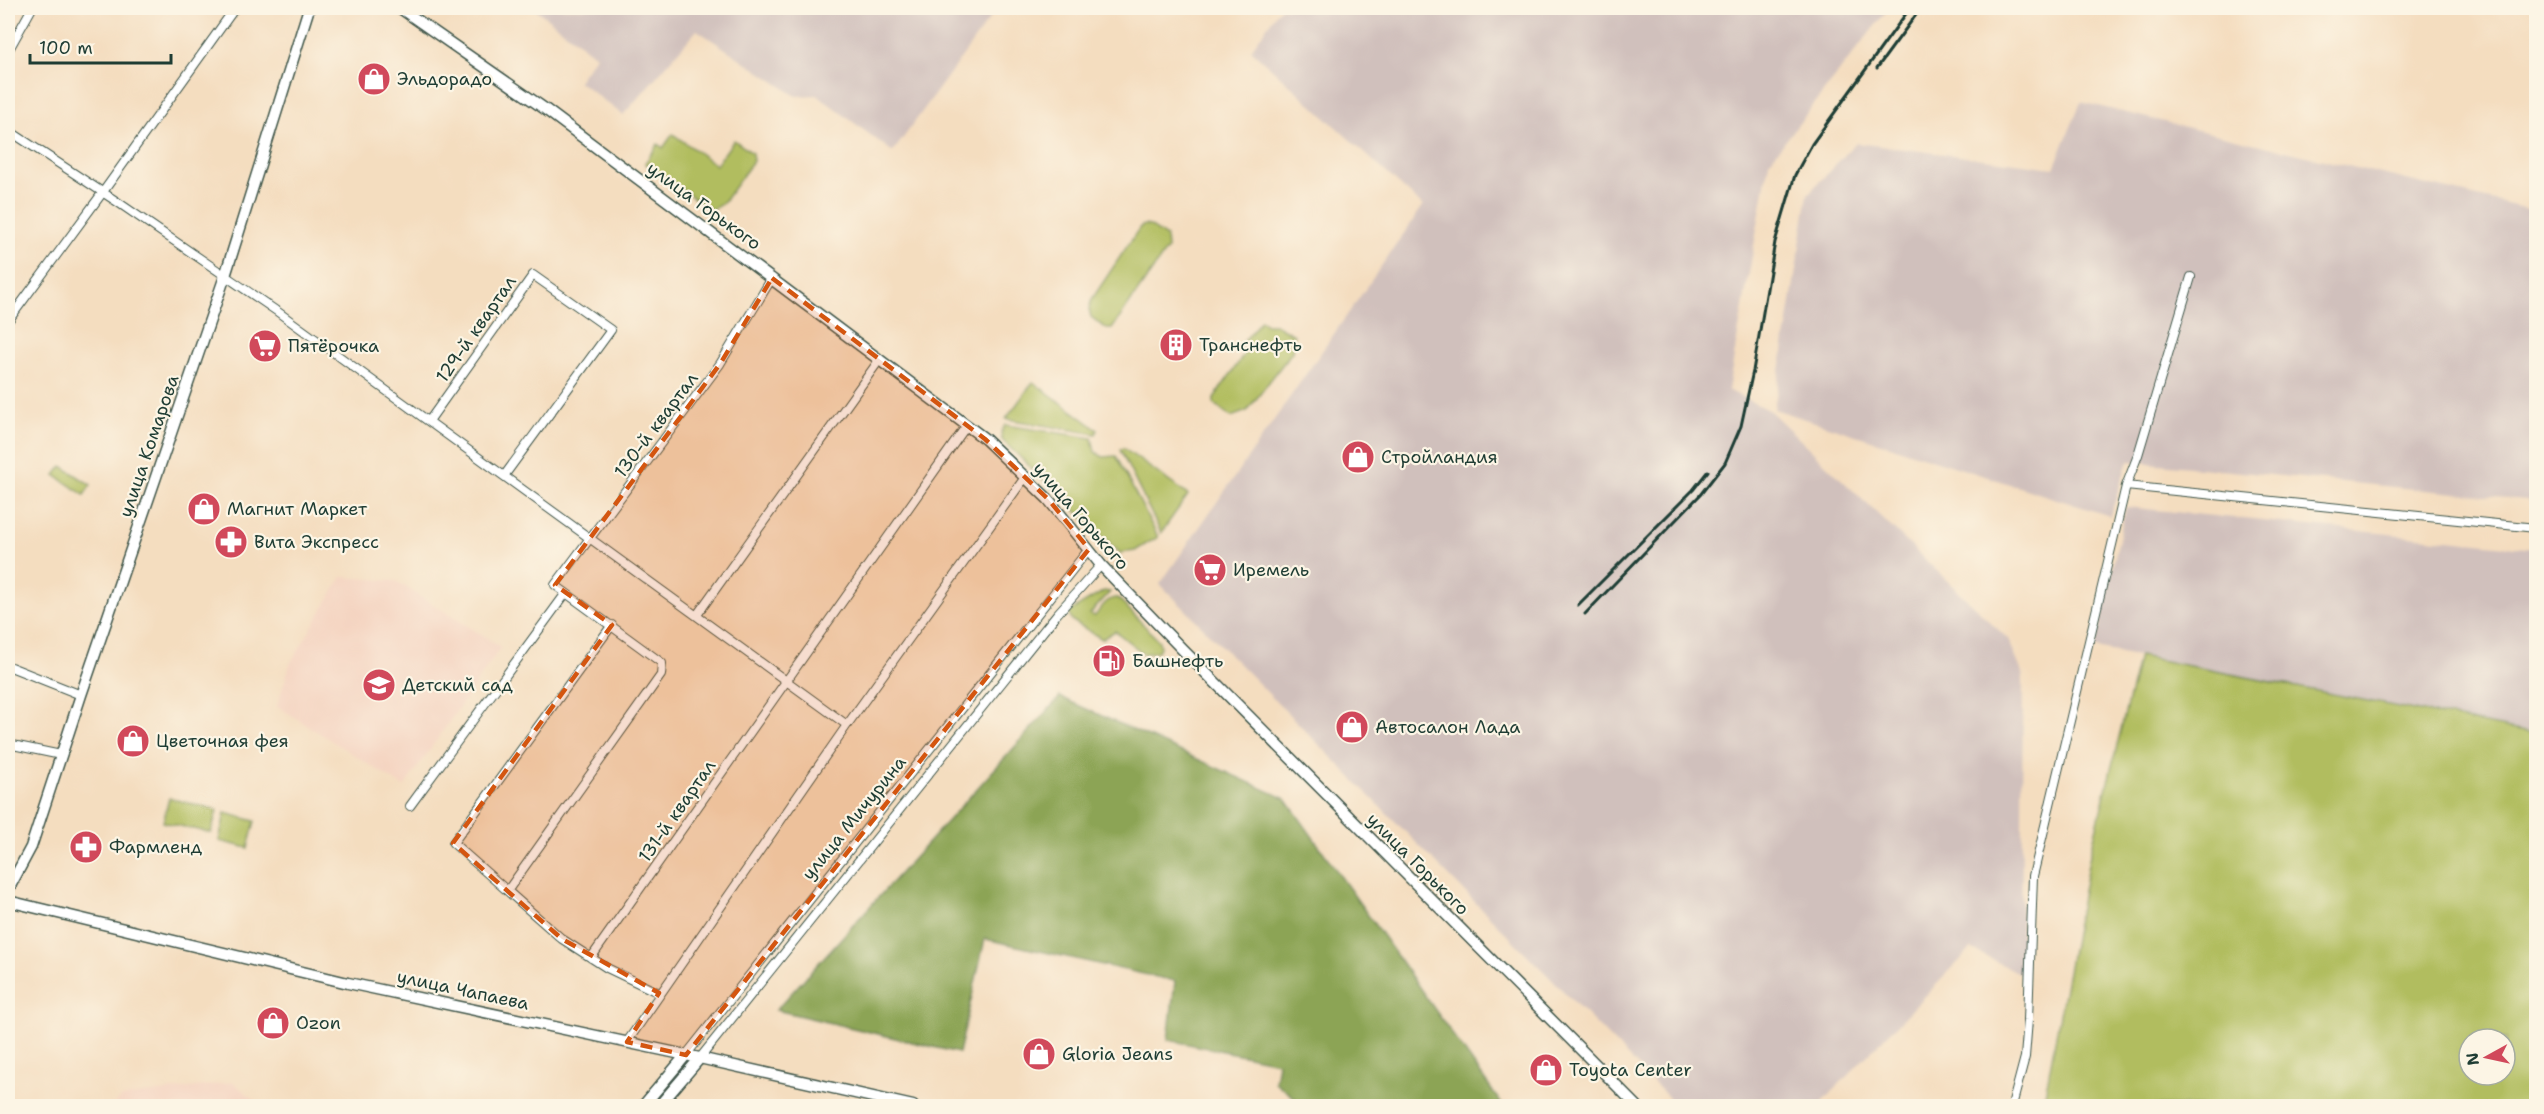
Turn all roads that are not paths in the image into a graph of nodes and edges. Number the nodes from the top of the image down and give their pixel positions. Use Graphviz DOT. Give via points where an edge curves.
graph roads {
  1 [pos="32,8"];
  2 [pos="235,8"];
  3 [pos="309,8"];
  4 [pos="400,8"];
  5 [pos="8,51"];
  6 [pos="8,130"];
  7 [pos="103,192"];
  8 [pos="225,276"];
  9 [pos="2191,277"];
  10 [pos="772,278"];
  11 [pos="8,321"];
  12 [pos="880,359"];
  13 [pos="429,421"];
  14 [pos="967,425"];
  15 [pos="504,476"];
  16 [pos="1026,476"];
  17 [pos="2126,486"];
  18 [pos="2536,528"];
  19 [pos="588,540"];
  20 [pos="1089,549"];
  21 [pos="1101,565"];
  22 [pos="566,593"];
  23 [pos="697,615"];
  24 [pos="612,625"];
  25 [pos="8,666"];
  26 [pos="787,681"];
  27 [pos="81,695"];
  28 [pos="846,725"];
  29 [pos="8,744"];
  30 [pos="61,755"];
  31 [pos="410,806"];
  32 [pos="8,890"];
  33 [pos="508,890"];
  34 [pos="8,901"];
  35 [pos="591,958"];
  36 [pos="659,993"];
  37 [pos="627,1042"];
  38 [pos="686,1055"];
  39 [pos="700,1058"];
  40 [pos="643,1107"];
  41 [pos="659,1107"];
  42 [pos="913,1107"];
  43 [pos="1637,1107"];
  44 [pos="2012,1107"];
  1 -- 5 [label="street"];
  2 -- 7 [label="street"];
  3 -- 8 [label="main road, улица Комарова"];
  4 -- 10 [label="main road, улица Горького" via="545,109"];
  6 -- 7 [label="street"];
  7 -- 8 [label="street"];
  7 -- 11 [label="street"];
  8 -- 13 [label="street"];
  8 -- 27 [label="main road, улица Комарова"];
  9 -- 17 [label="street"];
  10 -- 12 [label="main road, улица Горького"];
  10 -- 19 [label="street, 130-й квартал" via="720,364"];
  12 -- 14 [label="main road, улица Горького"];
  12 -- 23 [label="street"];
  13 -- 15 [label="street"];
  13 -- 15 [label="street, 129-й квартал" via="533,274 611,330"];
  14 -- 16 [label="main road, улица Горького"];
  14 -- 26 [label="street"];
  15 -- 19 [label="street"];
  16 -- 20 [label="main road, улица Горького"];
  16 -- 28 [label="street"];
  17 -- 18 [label="street"];
  17 -- 44 [label="street" via="2033,876 2028,1029"];
  19 -- 22 [label="street, 130-й квартал" via="555,585"];
  19 -- 23 [label="street"];
  20 -- 21 [label="main road, улица Горького"];
  20 -- 38 [label="street, улица Мичурина"];
  21 -- 39 [label="street, улица Мичурина" via="1057,614"];
  21 -- 43 [label="main road, улица Горького"];
  22 -- 24 [label="street"];
  22 -- 31 [label="street"];
  23 -- 26 [label="street"];
  24 -- 33 [label="street" via="662,663 661,675"];
  24 -- 33 [label="street" via="453,843"];
  25 -- 27 [label="street"];
  26 -- 28 [label="street"];
  26 -- 35 [label="street, 131-й квартал"];
  27 -- 30 [label="main road, улица Комарова"];
  28 -- 36 [label="street"];
  29 -- 30 [label="street"];
  30 -- 32 [label="main road, улица Комарова" via="32,847"];
  33 -- 35 [label="street" via="553,932"];
  34 -- 37 [label="main road, улица Чапаева" via="348,983"];
  35 -- 36 [label="street"];
  36 -- 37 [label="street"];
  37 -- 38 [label="main road, улица Чапаева"];
  38 -- 39 [label="main road, улица Чапаева"];
  38 -- 40 [label="main road, улица Мичурина"];
  39 -- 41 [label="main road, улица Мичурина"];
  39 -- 42 [label="main road, улица Чапаева"];
}
